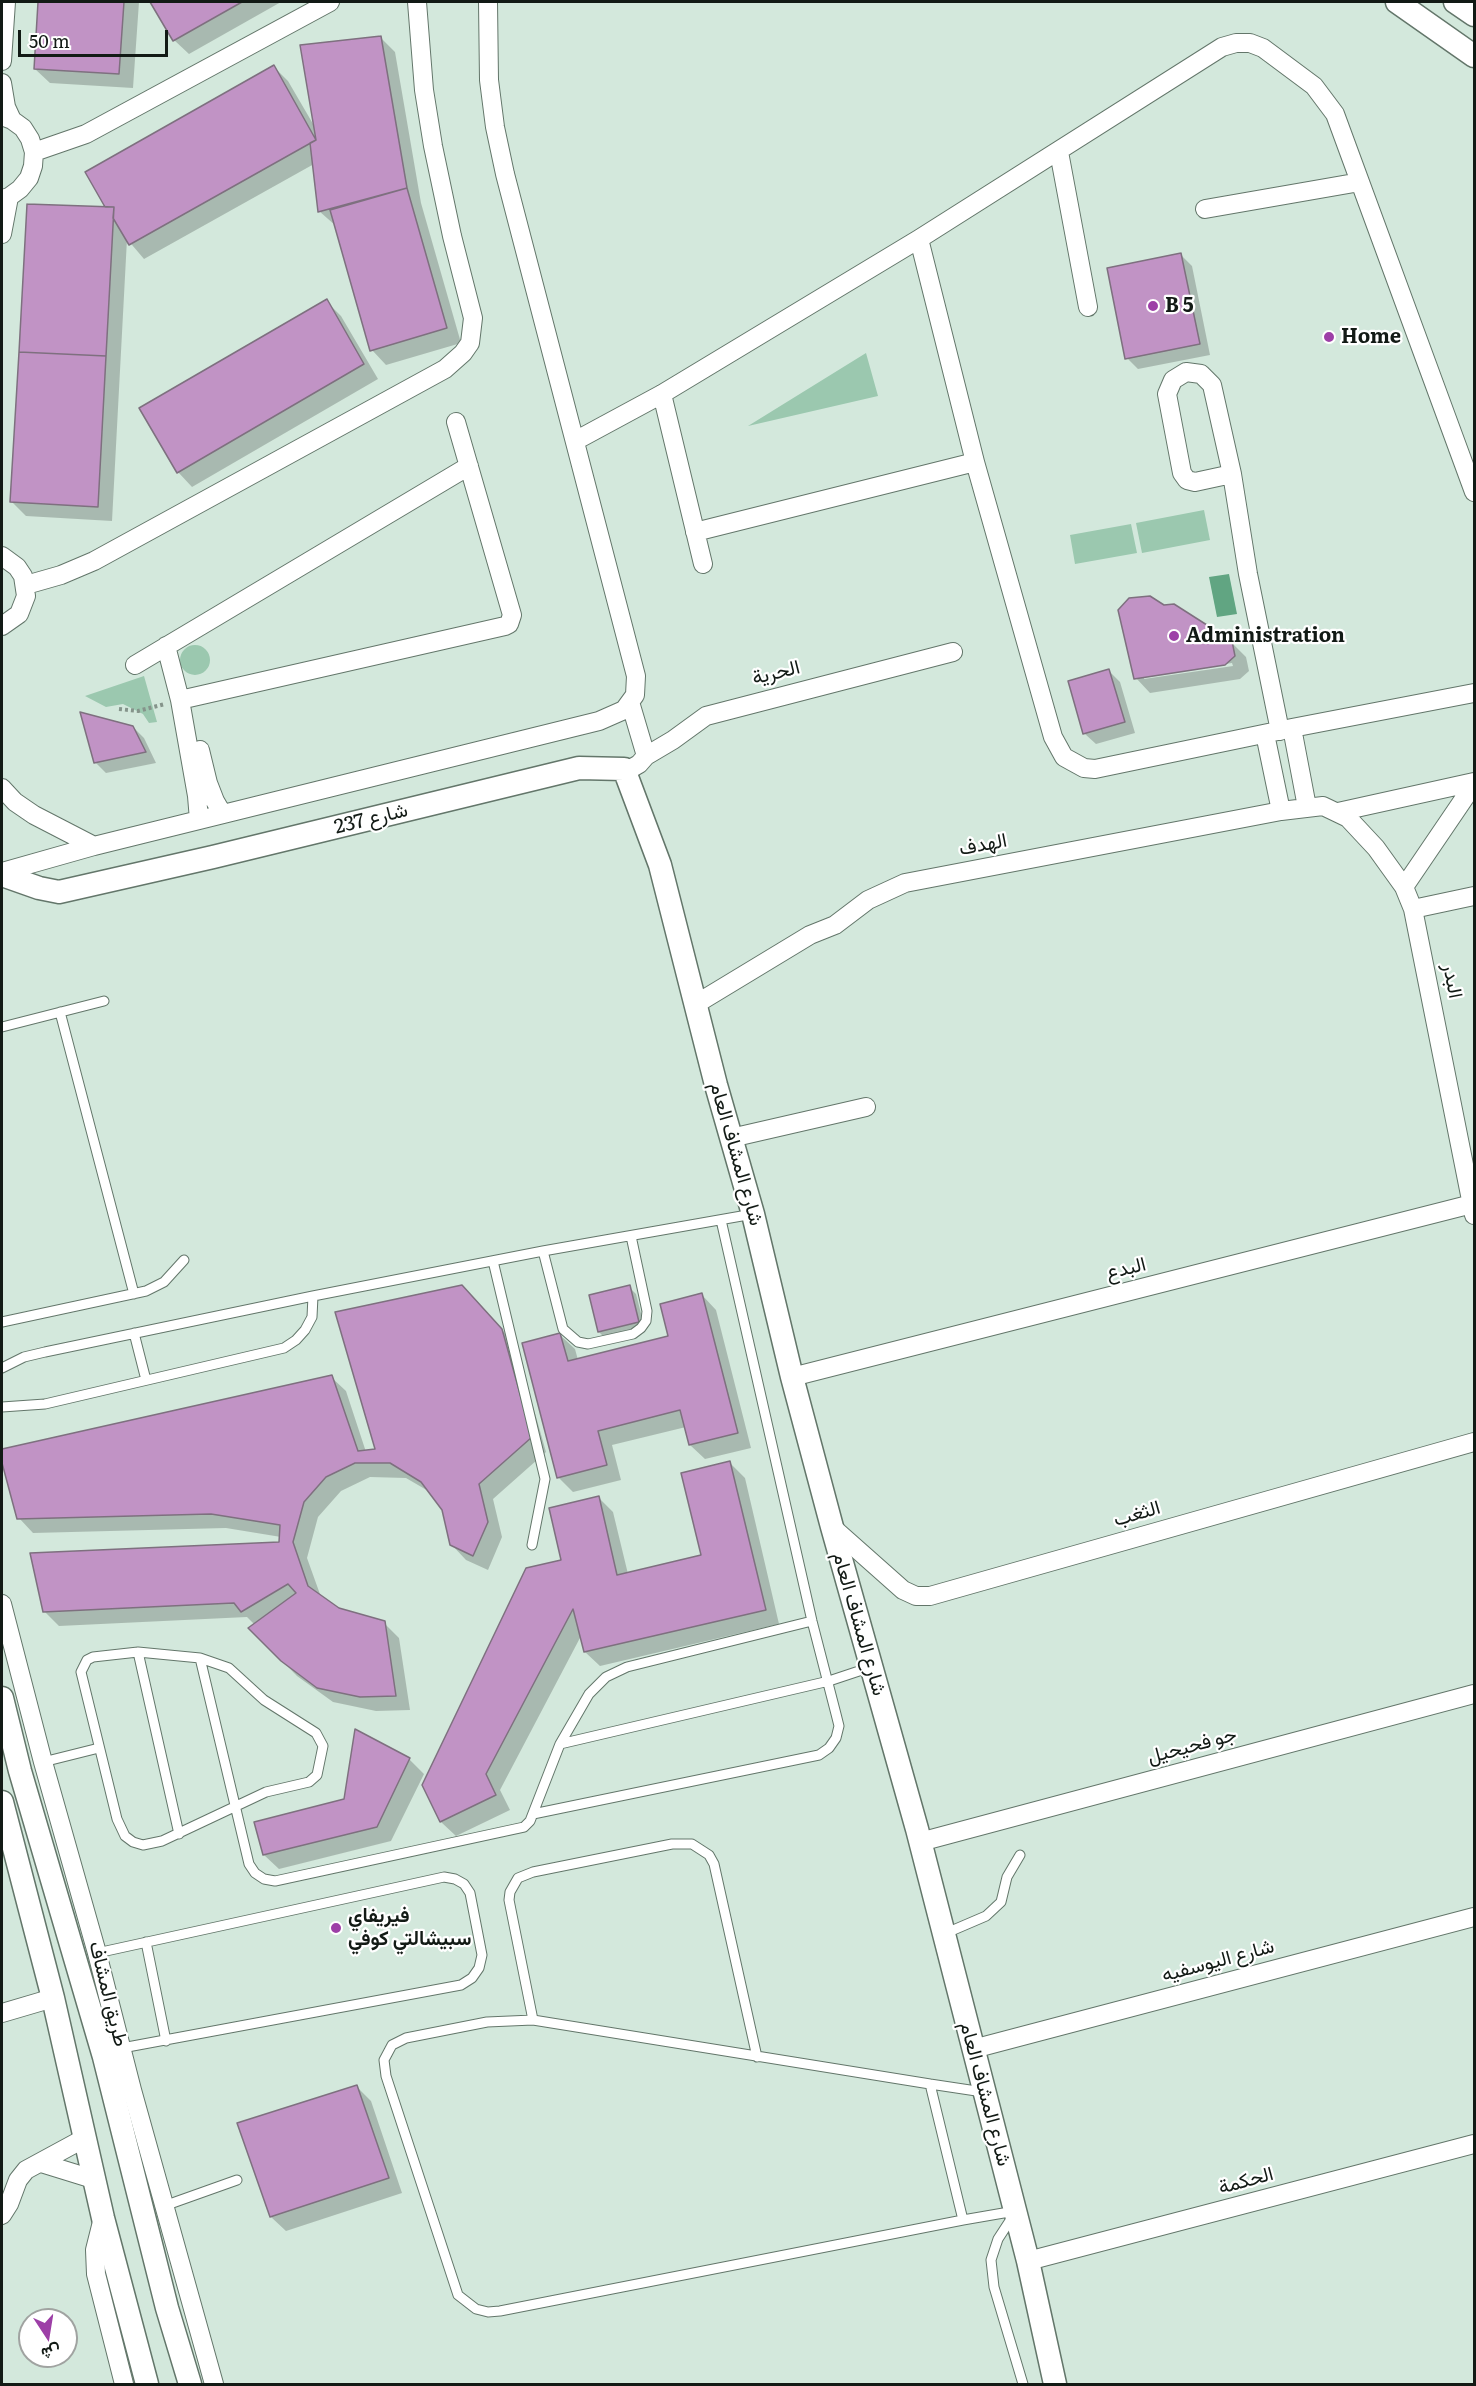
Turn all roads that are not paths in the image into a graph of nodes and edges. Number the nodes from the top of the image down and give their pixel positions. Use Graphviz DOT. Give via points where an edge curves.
graph roads {
  1 [pos="6,2"];
  2 [pos="330,2"];
  3 [pos="417,2"];
  4 [pos="488,2"];
  5 [pos="1397,2"];
  6 [pos="1455,2"];
  7 [pos="1474,15"];
  8 [pos="1474,56"];
  9 [pos="2,61"];
  10 [pos="2,83"];
  11 [pos="7,118"];
  12 [pos="34,152"];
  13 [pos="1059,152"];
  14 [pos="1360,182"];
  15 [pos="5,198"];
  16 [pos="1205,209"];
  17 [pos="2,234"];
  18 [pos="918,239"];
  19 [pos="1088,307"];
  20 [pos="662,394"];
  21 [pos="456,422"];
  22 [pos="574,441"];
  23 [pos="975,462"];
  24 [pos="469,466"];
  25 [pos="1232,474"];
  26 [pos="1474,492"];
  27 [pos="695,532"];
  28 [pos="4,556"];
  29 [pos="703,564"];
  30 [pos="26,585"];
  31 [pos="2,626"];
  32 [pos="166,646"];
  33 [pos="953,652"];
  34 [pos="135,665"];
  35 [pos="1474,693"];
  36 [pos="186,699"];
  37 [pos="630,702"];
  38 [pos="1279,731"];
  39 [pos="646,756"];
  40 [pos="624,769"];
  41 [pos="1474,783"];
  42 [pos="2,788"];
  43 [pos="1307,807"];
  44 [pos="1281,811"];
  45 [pos="1338,812"];
  46 [pos="222,813"];
  47 [pos="199,820"];
  48 [pos="94,846"];
  49 [pos="6,880"];
  50 [pos="1404,887"];
  51 [pos="1474,896"];
  52 [pos="1413,909"];
  53 [pos="104,1001"];
  54 [pos="696,1004"];
  55 [pos="60,1012"];
  56 [pos="2,1027"];
  57 [pos="866,1107"];
  58 [pos="731,1138"];
  59 [pos="1473,1209"];
  60 [pos="753,1214"];
  61 [pos="721,1220"];
  62 [pos="631,1236"];
  63 [pos="543,1251"];
  64 [pos="184,1260"];
  65 [pos="494,1261"];
  66 [pos="134,1294"];
  67 [pos="313,1296"];
  68 [pos="2,1322"];
  69 [pos="134,1334"];
  70 [pos="2,1368"];
  71 [pos="792,1377"];
  72 [pos="146,1380"];
  73 [pos="2,1407"];
  74 [pos="1474,1442"];
  75 [pos="832,1527"];
  76 [pos="532,1545"];
  77 [pos="2,1604"];
  78 [pos="812,1621"];
  79 [pos="138,1652"];
  80 [pos="200,1658"];
  81 [pos="871,1667"];
  82 [pos="829,1681"];
  83 [pos="1474,1694"];
  84 [pos="2,1698"];
  85 [pos="560,1743"];
  86 [pos="99,1748"];
  87 [pos="43,1762"];
  88 [pos="2,1802"];
  89 [pos="235,1806"];
  90 [pos="532,1814"];
  91 [pos="179,1834"];
  92 [pos="920,1842"];
  93 [pos="1020,1855"];
  94 [pos="1474,1917"];
  95 [pos="944,1934"];
  96 [pos="146,1942"];
  97 [pos="98,1953"];
  98 [pos="53,1998"];
  99 [pos="2,2013"];
  100 [pos="533,2020"];
  101 [pos="166,2041"];
  102 [pos="122,2048"];
  103 [pos="973,2049"];
  104 [pos="757,2057"];
  105 [pos="930,2084"];
  106 [pos="983,2092"];
  107 [pos="85,2138"];
  108 [pos="1474,2144"];
  109 [pos="41,2163"];
  110 [pos="96,2180"];
  111 [pos="237,2180"];
  112 [pos="164,2206"];
  113 [pos="1015,2211"];
  114 [pos="2,2215"];
  115 [pos="103,2218"];
  116 [pos="963,2220"];
  117 [pos="1028,2261"];
  118 [pos="124,2385"];
  119 [pos="147,2385"];
  120 [pos="190,2385"];
  121 [pos="214,2385"];
  122 [pos="1023,2385"];
  123 [pos="1055,2385"];
  1 -- 9 [label="street"];
  2 -- 12 [label="street" via="86,134"];
  3 -- 30 [label="street" via="433,146 473,318 470,343 464,353 445,369 102,557"];
  4 -- 22 [label="street" via="489,80 495,127"];
  5 -- 8 [label="street"];
  6 -- 7 [label="street"];
  10 -- 11 [label="street"];
  11 -- 12 [label="street" via="26,134"];
  12 -- 15 [label="street" via="29,178"];
  13 -- 14 [label="street" via="1222,47 1250,43 1263,48 1322,95 1335,114"];
  13 -- 18 [label="street"];
  13 -- 19 [label="street"];
  14 -- 16 [label="street"];
  14 -- 26 [label="street"];
  15 -- 17 [label="street"];
  18 -- 20 [label="street"];
  18 -- 23 [label="street"];
  20 -- 22 [label="street"];
  20 -- 27 [label="street"];
  21 -- 24 [label="street"];
  22 -- 37 [label="street" via="636,676 635,695"];
  23 -- 27 [label="street"];
  23 -- 38 [label="street" via="1053,737 1064,758 1095,770"];
  24 -- 32 [label="street"];
  24 -- 36 [label="street" via="512,615 509,624"];
  25 -- 25 [label="street" via="1212,385 1201,374 1179,375 1167,394 1184,477 1195,482"];
  25 -- 38 [label="street"];
  27 -- 29 [label="street"];
  28 -- 30 [label="street" via="17,567"];
  30 -- 31 [label="street" via="19,614"];
  32 -- 34 [label="street"];
  32 -- 36 [label="street"];
  33 -- 39 [label="street, الحرية" via="706,716"];
  35 -- 38 [label="street"];
  36 -- 46 [label="street" via="208,783"];
  36 -- 47 [label="street"];
  37 -- 39 [label="street"];
  37 -- 46 [label="street" via="624,710 598,721"];
  38 -- 43 [label="street"];
  38 -- 44 [label="street"];
  39 -- 40 [label="street, الحرية" via="632,768"];
  40 -- 49 [label="street, شارع 237" via="579,768 68,890 50,891"];
  40 -- 54 [label="street, شارع المشاف العام" via="660,865"];
  41 -- 45 [label="street"];
  41 -- 50 [label="street"];
  42 -- 48 [label="street" via="34,815"];
  43 -- 44 [label="street, الهدف"];
  43 -- 45 [label="street" via="1323,806"];
  44 -- 54 [label="street, الهدف" via="905,883 868,900 835,925 810,935"];
  45 -- 50 [label="street, البدر" via="1376,848"];
  46 -- 47 [label="street"];
  47 -- 48 [label="street"];
  48 -- 49 [label="street"];
  50 -- 52 [label="street, البدر"];
  51 -- 52 [label="street"];
  52 -- 59 [label="street, البدر"];
  53 -- 55 [label="lane"];
  54 -- 58 [label="street, شارع المشاف العام"];
  55 -- 56 [label="lane"];
  55 -- 66 [label="lane"];
  57 -- 58 [label="street"];
  58 -- 60 [label="street, شارع المشاف العام"];
  59 -- 71 [label="street, البدع"];
  60 -- 61 [label="lane"];
  60 -- 71 [label="street, شارع المشاف العام"];
  61 -- 62 [label="lane"];
  61 -- 78 [label="lane"];
  62 -- 63 [label="lane"];
  62 -- 63 [label="lane" via="646,1320 633,1334 588,1344 578,1342 563,1329"];
  63 -- 65 [label="lane"];
  64 -- 66 [label="lane" via="164,1282"];
  65 -- 67 [label="lane"];
  65 -- 76 [label="lane" via="545,1479"];
  66 -- 68 [label="lane"];
  67 -- 69 [label="lane"];
  67 -- 72 [label="lane" via="312,1317 305,1330 284,1348"];
  69 -- 70 [label="lane" via="24,1357"];
  69 -- 72 [label="lane"];
  71 -- 75 [label="street, شارع المشاف العام"];
  72 -- 73 [label="lane" via="45,1404"];
  74 -- 75 [label="street, الثغب" via="930,1596 916,1596 903,1590"];
  75 -- 81 [label="street, شارع المشاف العام"];
  77 -- 87 [label="street, طريق المشاف"];
  78 -- 82 [label="lane"];
  78 -- 85 [label="lane" via="616,1671 589,1694"];
  79 -- 80 [label="lane"];
  79 -- 86 [label="lane" via="93,1657 83,1665 82,1679"];
  79 -- 91 [label="lane"];
  80 -- 89 [label="lane"];
  80 -- 89 [label="lane" via="228,1668 270,1704 316,1733 322,1746 320,1771 314,1779 266,1792"];
  81 -- 82 [label="lane"];
  81 -- 92 [label="street, شارع المشاف العام"];
  82 -- 85 [label="lane"];
  82 -- 90 [label="lane" via="839,1726 836,1738 819,1755"];
  83 -- 92 [label="street, جو فحيحيل"];
  84 -- 120 [label="street, طريق المشاف" via="105,2057"];
  85 -- 90 [label="lane"];
  86 -- 87 [label="lane"];
  86 -- 91 [label="lane" via="125,1836 143,1845 153,1845"];
  87 -- 97 [label="street, طريق المشاف"];
  88 -- 98 [label="street"];
  89 -- 90 [label="lane" via="249,1864 264,1879 275,1881 515,1831 524,1827"];
  89 -- 91 [label="lane"];
  92 -- 95 [label="street, شارع المشاف العام"];
  93 -- 95 [label="lane" via="1007,1877 1001,1902 986,1916"];
  94 -- 103 [label="street, شارع اليوسفيه"];
  95 -- 103 [label="street, شارع المشاف العام"];
  96 -- 97 [label="lane"];
  96 -- 101 [label="lane"];
  96 -- 101 [label="lane" via="444,1877 464,1884 470,1893 481,1942 479,1968 461,1985"];
  97 -- 102 [label="street, طريق المشاف"];
  98 -- 99 [label="street"];
  98 -- 107 [label="street"];
  100 -- 104 [label="lane"];
  100 -- 104 [label="lane" via="509,1900 518,1878 672,1844 692,1844 709,1855 714,1864"];
  100 -- 116 [label="lane" via="487,2022 406,2038 392,2045 384,2060 459,2295 476,2309 500,2311"];
  101 -- 102 [label="lane"];
  102 -- 112 [label="street, طريق المشاف"];
  103 -- 106 [label="street, شارع المشاف العام"];
  104 -- 105 [label="lane"];
  105 -- 106 [label="lane"];
  105 -- 116 [label="lane"];
  106 -- 113 [label="street, شارع المشاف العام"];
  107 -- 109 [label="street"];
  107 -- 110 [label="street"];
  108 -- 117 [label="street, الحكمة"];
  109 -- 110 [label="street"];
  109 -- 114 [label="street" via="22,2175"];
  110 -- 115 [label="street"];
  111 -- 112 [label="lane"];
  112 -- 121 [label="street, طريق المشاف"];
  113 -- 116 [label="lane"];
  113 -- 117 [label="street, شارع المشاف العام"];
  113 -- 122 [label="lane" via="991,2260 994,2287"];
  115 -- 118 [label="street" via="95,2250 96,2274"];
  115 -- 119 [label="street"];
  117 -- 123 [label="street, شارع المشاف العام"];
}
